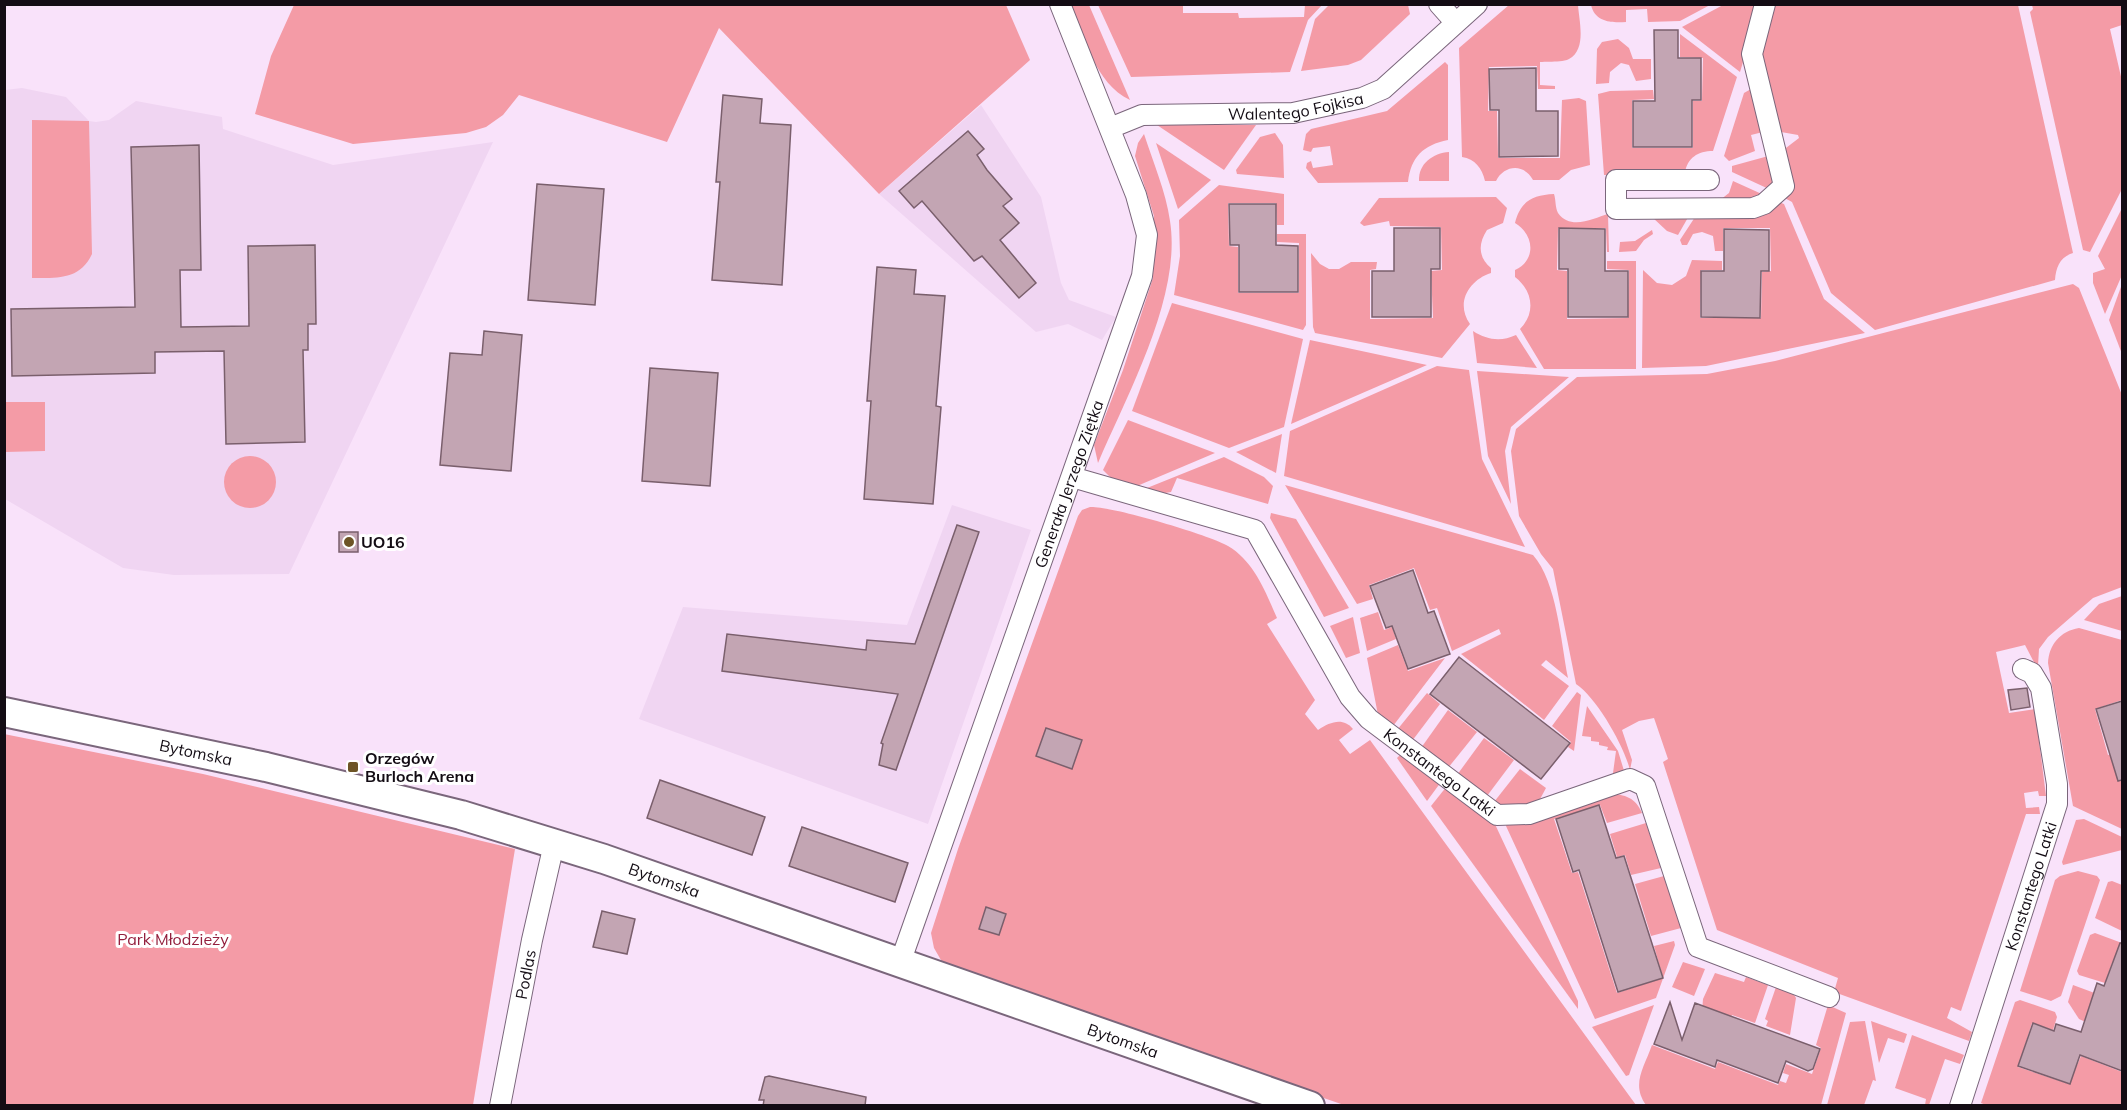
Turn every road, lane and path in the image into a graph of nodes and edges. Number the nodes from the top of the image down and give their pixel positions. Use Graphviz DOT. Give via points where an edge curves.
graph roads {
  1 [pos="1060,4"];
  2 [pos="1439,4"];
  3 [pos="1477,4"];
  4 [pos="1765,4"];
  5 [pos="1455,22"];
  6 [pos="1110,128"];
  7 [pos="1709,180"];
  8 [pos="1072,477"];
  9 [pos="2023,669"];
  10 [pos="4,712"];
  11 [pos="554,844"];
  12 [pos="900,963"];
  13 [pos="1829,997"];
  14 [pos="500,1106"];
  15 [pos="1310,1106"];
  16 [pos="1960,1106"];
  1 -- 6 [label="street, Generała Jerzego Ziętka"];
  2 -- 5 [label="street"];
  3 -- 5 [label="street, Walentego Fojkisa"];
  4 -- 7 [label="street" via="1752,54 1784,186 1764,204 1753,208 1616,209 1616,180"];
  5 -- 6 [label="street, Walentego Fojkisa" via="1383,89 1362,98 1293,113 1142,115"];
  6 -- 8 [label="street, Generała Jerzego Ziętka" via="1147,236 1139,286"];
  8 -- 12 [label="street, Generała Jerzego Ziętka"];
  8 -- 13 [label="street, Konstantego Latki" via="1255,530 1350,697 1369,719 1497,815 1529,814 1630,779 1646,786 1698,947"];
  9 -- 16 [label="street, Konstantego Latki" via="2032,673 2041,688 2057,804"];
  10 -- 11 [label="street, Bytomska" via="350,787"];
  11 -- 12 [label="street, Bytomska"];
  11 -- 14 [label="street, Podlas" via="531,940"];
  12 -- 15 [label="street, Bytomska"];
}
